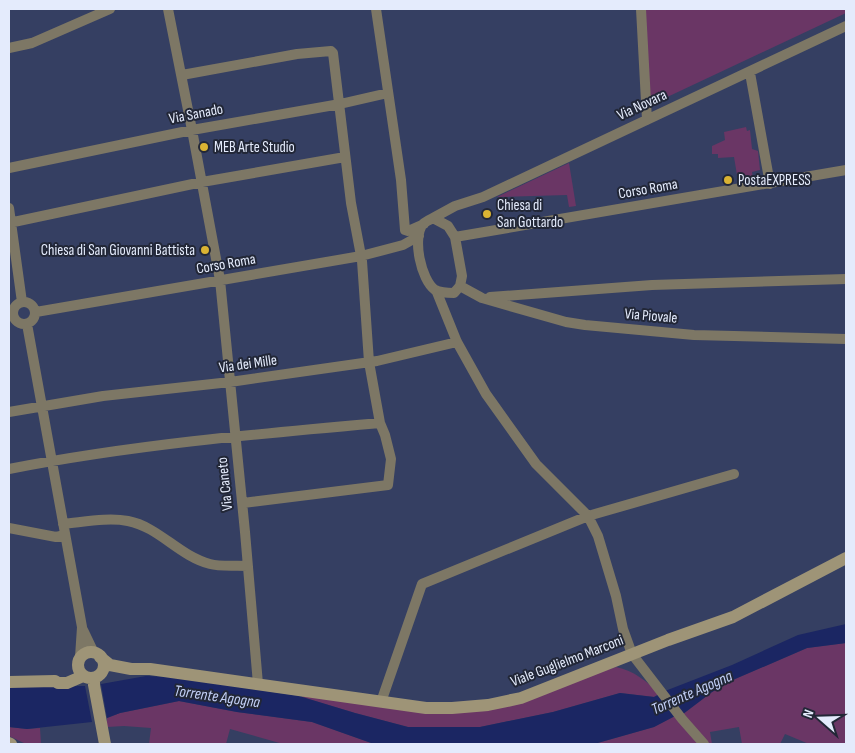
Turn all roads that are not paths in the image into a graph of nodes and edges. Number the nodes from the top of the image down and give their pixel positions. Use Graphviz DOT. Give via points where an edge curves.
graph roads {
  1 [pos="110,9"];
  2 [pos="168,9"];
  3 [pos="376,9"];
  4 [pos="641,9"];
  5 [pos="846,26"];
  6 [pos="9,48"];
  7 [pos="750,73"];
  8 [pos="182,76"];
  9 [pos="388,93"];
  10 [pos="340,104"];
  11 [pos="647,120"];
  12 [pos="192,130"];
  13 [pos="345,157"];
  14 [pos="9,168"];
  15 [pos="846,170"];
  16 [pos="202,182"];
  17 [pos="770,184"];
  18 [pos="483,197"];
  19 [pos="9,208"];
  20 [pos="433,218"];
  21 [pos="10,223"];
  22 [pos="424,224"];
  23 [pos="448,226"];
  24 [pos="419,236"];
  25 [pos="456,237"];
  26 [pos="361,256"];
  27 [pos="846,279"];
  28 [pos="220,280"];
  29 [pos="460,286"];
  30 [pos="436,290"];
  31 [pos="482,298"];
  32 [pos="22,302"];
  33 [pos="36,312"];
  34 [pos="11,317"];
  35 [pos="27,324"];
  36 [pos="846,340"];
  37 [pos="457,342"];
  38 [pos="369,362"];
  39 [pos="230,382"];
  40 [pos="41,405"];
  41 [pos="9,412"];
  42 [pos="380,423"];
  43 [pos="235,436"];
  44 [pos="51,461"];
  45 [pos="9,469"];
  46 [pos="734,474"];
  47 [pos="243,503"];
  48 [pos="588,516"];
  49 [pos="63,524"];
  50 [pos="9,528"];
  51 [pos="65,535"];
  52 [pos="846,558"];
  53 [pos="248,566"];
  54 [pos="82,627"];
  55 [pos="632,654"];
  56 [pos="97,655"];
  57 [pos="132,669"];
  58 [pos="88,672"];
  59 [pos="9,682"];
  60 [pos="258,684"];
  61 [pos="381,702"];
  62 [pos="105,744"];
  63 [pos="704,744"];
  1 -- 6 [label="street" via="32,42"];
  2 -- 8 [label="street, Via Caneto"];
  3 -- 9 [label="street"];
  4 -- 11 [label="street"];
  5 -- 7 [label="street, Via Novara"];
  7 -- 11 [label="street, Via Novara"];
  7 -- 17 [label="street"];
  8 -- 10 [label="street" via="297,54 331,51"];
  8 -- 12 [label="street, Via Caneto"];
  9 -- 10 [label="street, Via Sanado"];
  9 -- 22 [label="street" via="405,230 408,232"];
  10 -- 12 [label="street, Via Sanado"];
  10 -- 13 [label="street"];
  11 -- 18 [label="street, Via Novara"];
  12 -- 14 [label="street, Via Sanado"];
  12 -- 16 [label="street, Via Caneto"];
  13 -- 16 [label="street"];
  13 -- 26 [label="street"];
  15 -- 17 [label="street, Corso Roma"];
  16 -- 21 [label="street"];
  16 -- 28 [label="street, Via Caneto"];
  17 -- 25 [label="street, Corso Roma"];
  18 -- 20 [label="street, Via Novara" via="449,208"];
  18 -- 23 [label="street" via="446,218"];
  19 -- 21 [label="street"];
  20 -- 22 [label="street, Via Novara"];
  20 -- 23 [label="street"];
  21 -- 32 [label="street"];
  22 -- 24 [label="street"];
  23 -- 25 [label="street"];
  24 -- 26 [label="street, Corso Roma" via="403,246"];
  24 -- 30 [label="street" via="418,251 423,268"];
  25 -- 29 [label="street" via="462,276"];
  26 -- 28 [label="street, Corso Roma"];
  26 -- 38 [label="street"];
  27 -- 31 [label="street" via="649,285"];
  28 -- 33 [label="street, Corso Roma"];
  28 -- 39 [label="street, Via Caneto"];
  29 -- 30 [label="street" via="454,293"];
  29 -- 31 [label="street, Via Piovale"];
  30 -- 37 [label="street"];
  31 -- 36 [label="street, Via Piovale" via="585,325 694,335"];
  32 -- 33 [label="street" via="33,305"];
  32 -- 34 [label="street"];
  33 -- 35 [label="street" via="35,318"];
  34 -- 35 [label="street" via="20,324"];
  35 -- 40 [label="street"];
  37 -- 38 [label="street, Via dei Mille"];
  37 -- 48 [label="street" via="486,394 536,464"];
  38 -- 39 [label="street, Via dei Mille"];
  38 -- 42 [label="street"];
  39 -- 40 [label="street, Via dei Mille"];
  39 -- 43 [label="street, Via Caneto"];
  40 -- 41 [label="street, Via dei Mille"];
  40 -- 44 [label="street"];
  42 -- 43 [label="street"];
  42 -- 47 [label="street" via="391,458 388,485"];
  43 -- 44 [label="street"];
  43 -- 47 [label="street, Via Caneto"];
  44 -- 45 [label="street"];
  44 -- 49 [label="street"];
  46 -- 48 [label="street"];
  47 -- 53 [label="street, Via Caneto"];
  48 -- 55 [label="street" via="598,536"];
  48 -- 61 [label="street" via="422,584"];
  49 -- 51 [label="street"];
  49 -- 53 [label="street" via="128,521 143,526 181,551 211,565"];
  50 -- 51 [label="street" via="56,537"];
  51 -- 54 [label="street"];
  52 -- 55 [label="main road, Viale Guglielmo Marconi" via="733,617"];
  53 -- 60 [label="street, Via Caneto"];
  54 -- 56 [label="street"];
  54 -- 58 [label="street"];
  55 -- 61 [label="main road, Viale Guglielmo Marconi" via="521,698 488,705 426,708"];
  55 -- 63 [label="street"];
  56 -- 57 [label="main road" via="110,665"];
  56 -- 58 [label="main road" via="103,663"];
  56 -- 58 [label="main road" via="86,653"];
  57 -- 58 [label="main road" via="109,675"];
  57 -- 60 [label="main road, Viale Guglielmo Marconi"];
  58 -- 59 [label="main road" via="72,672 55,681"];
  58 -- 62 [label="main road"];
  60 -- 61 [label="main road, Viale Guglielmo Marconi"];
}
